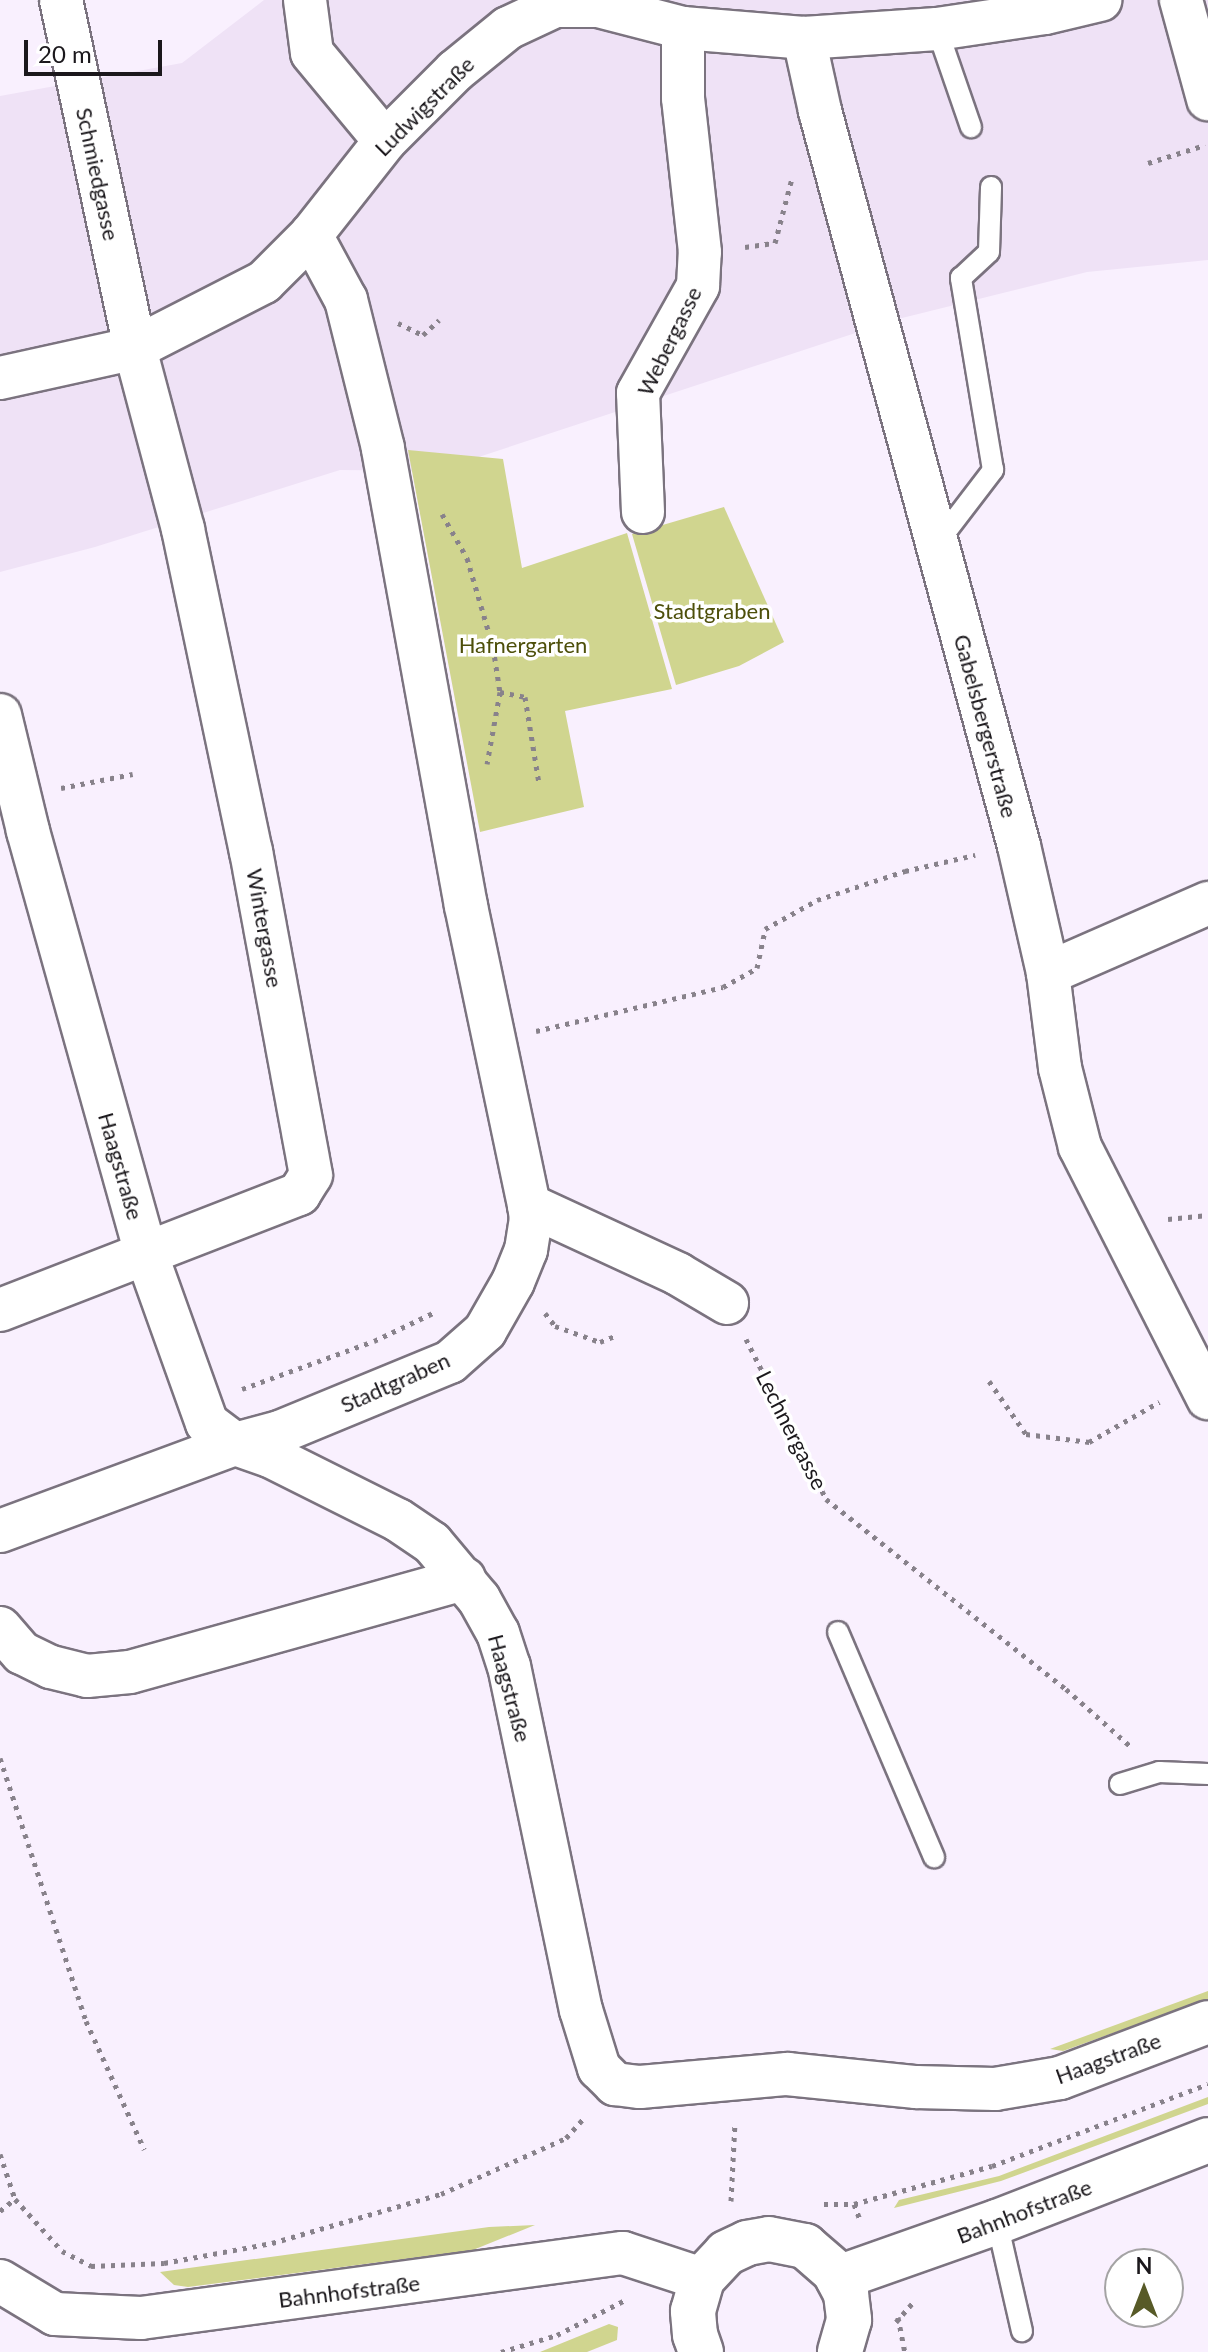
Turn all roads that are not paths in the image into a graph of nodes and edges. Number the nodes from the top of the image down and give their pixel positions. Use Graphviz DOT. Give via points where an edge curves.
graph roads {
  1 [pos="61,0"];
  2 [pos="305,0"];
  3 [pos="1100,0"];
  4 [pos="1181,0"];
  5 [pos="915,20"];
  6 [pos="683,28"];
  7 [pos="804,38"];
  8 [pos="1208,99"];
  9 [pos="971,127"];
  10 [pos="385,141"];
  11 [pos="991,187"];
  12 [pos="311,235"];
  13 [pos="135,348"];
  14 [pos="0,378"];
  15 [pos="643,512"];
  16 [pos="936,544"];
  17 [pos="0,715"];
  18 [pos="1208,903"];
  19 [pos="1048,973"];
  20 [pos="529,1205"];
  21 [pos="146,1253"];
  22 [pos="727,1303"];
  23 [pos="0,1310"];
  24 [pos="1203,1389"];
  25 [pos="235,1444"];
  26 [pos="0,1531"];
  27 [pos="464,1579"];
  28 [pos="0,1628"];
  29 [pos="838,1632"];
  30 [pos="1208,1774"];
  31 [pos="1120,1784"];
  32 [pos="934,1857"];
  33 [pos="1208,2022"];
  34 [pos="1208,2140"];
  35 [pos="997,2222"];
  36 [pos="838,2278"];
  37 [pos="702,2279"];
  38 [pos="0,2281"];
  39 [pos="1022,2331"];
  40 [pos="701,2352"];
  41 [pos="840,2352"];
  1 -- 13 [label="street, Schmiedgasse"];
  2 -- 10 [label="street" via="312,53"];
  3 -- 5 [label="street, Ludwigstraße" via="1045,13"];
  4 -- 8 [label="street"];
  5 -- 7 [label="street, Ludwigstraße"];
  5 -- 9 [label="lane"];
  6 -- 7 [label="street, Ludwigstraße"];
  6 -- 10 [label="street, Ludwigstraße" via="598,6 555,6 508,28 455,71"];
  6 -- 15 [label="street, Webergasse" via="683,98 700,252 698,286 638,393"];
  7 -- 16 [label="street, Gabelsbergerstraße"];
  10 -- 12 [label="street, Ludwigstraße"];
  11 -- 16 [label="lane" via="989,252 961,278 993,470"];
  12 -- 13 [label="street, Ludwigstraße" via="264,282"];
  12 -- 20 [label="street, Stadtgraben" via="346,300 383,448 466,906"];
  13 -- 14 [label="street, Ludwigstraße"];
  13 -- 21 [label="street, Wintergasse" via="193,575 311,1175 299,1194"];
  16 -- 19 [label="street, Gabelsbergerstraße" via="1019,846"];
  17 -- 21 [label="street, Haagstraße"];
  18 -- 19 [label="street"];
  19 -- 24 [label="street, Gabelsbergerstraße" via="1060,1068 1080,1147"];
  20 -- 22 [label="street" via="678,1274"];
  20 -- 25 [label="street, Stadtgraben" via="526,1250 513,1282 485,1331 450,1362 280,1432"];
  21 -- 23 [label="street, Wintergasse"];
  21 -- 25 [label="street, Haagstraße" via="207,1423"];
  25 -- 26 [label="street, Stadtgraben"];
  25 -- 27 [label="street, Haagstraße" via="398,1520 432,1543"];
  27 -- 28 [label="street" via="130,1672 87,1676 51,1667 22,1653"];
  27 -- 33 [label="street, Haagstraße" via="498,1633 509,1666 581,2010 599,2068 615,2084 640,2087 787,2074 995,2089 1060,2078"];
  29 -- 32 [label="lane"];
  30 -- 31 [label="lane" via="1159,1772"];
  34 -- 35 [label="street, Bahnhofstraße"];
  35 -- 36 [label="street, Bahnhofstraße"];
  35 -- 39 [label="lane"];
  36 -- 37 [label="street" via="805,2246 769,2239 726,2253"];
  36 -- 41 [label="street" via="849,2320"];
  37 -- 38 [label="street, Bahnhofstraße" via="623,2253 575,2256 466,2276 141,2318 55,2314"];
  37 -- 40 [label="street" via="693,2311"];
}
